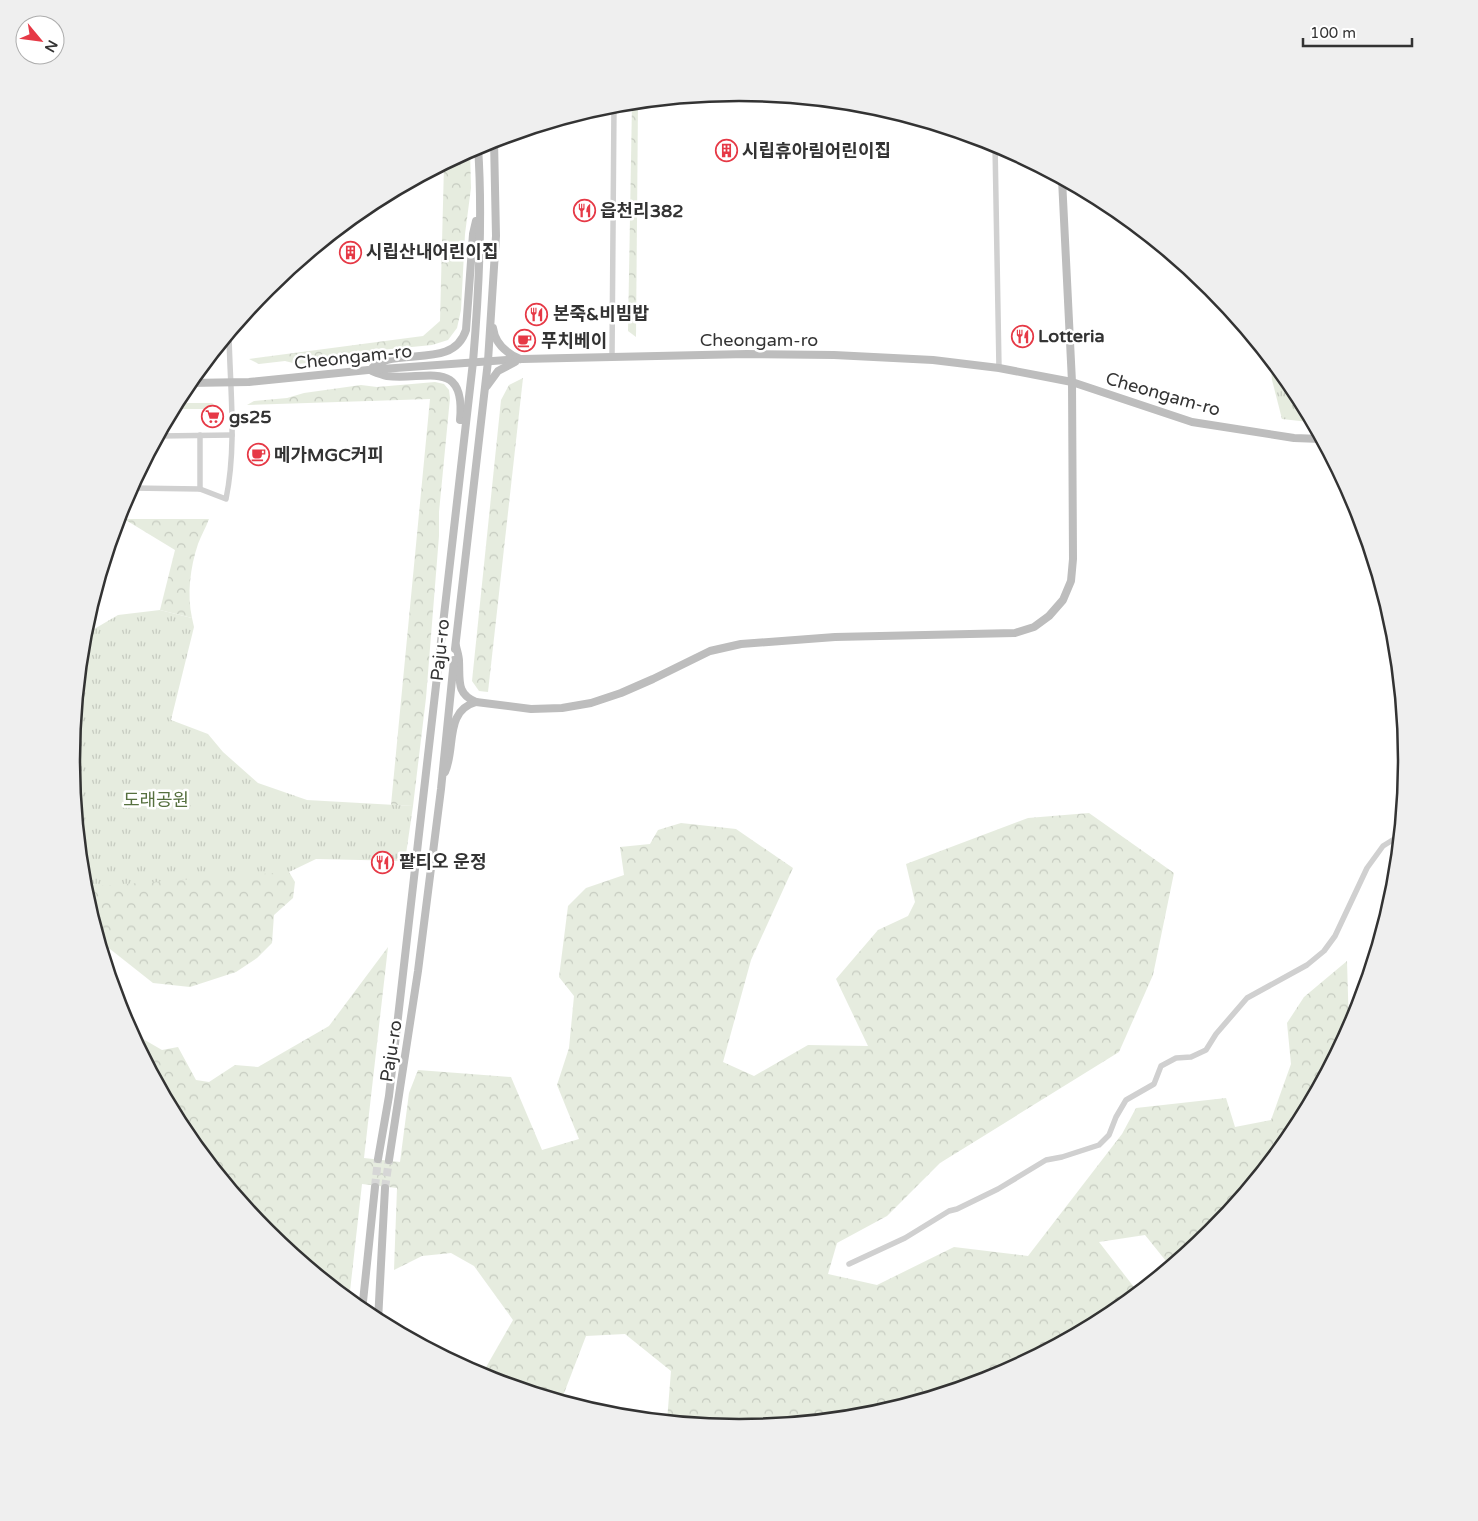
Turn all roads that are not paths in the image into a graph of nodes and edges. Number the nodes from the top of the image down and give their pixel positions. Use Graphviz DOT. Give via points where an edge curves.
graph roads {
  1 [pos="614,113"];
  2 [pos="494,149"];
  3 [pos="994,153"];
  4 [pos="479,156"];
  5 [pos="1062,186"];
  6 [pos="479,207"];
  7 [pos="491,317"];
  8 [pos="229,343"];
  9 [pos="612,357"];
  10 [pos="522,359"];
  11 [pos="488,361"];
  12 [pos="473,362"];
  13 [pos="999,368"];
  14 [pos="368,370"];
  15 [pos="1072,382"];
  16 [pos="199,383"];
  17 [pos="230,383"];
  18 [pos="484,399"];
  19 [pos="200,435"];
  20 [pos="232,435"];
  21 [pos="165,436"];
  22 [pos="1314,439"];
  23 [pos="139,488"];
  24 [pos="200,489"];
  25 [pos="455,514"];
  26 [pos="456,646"];
  27 [pos="476,702"];
  28 [pos="442,778"];
  29 [pos="1393,840"];
  30 [pos="378,1159"];
  31 [pos="389,1160"];
  32 [pos="375,1187"];
  33 [pos="385,1188"];
  34 [pos="849,1264"];
  35 [pos="363,1301"];
  36 [pos="379,1312"];
  1 -- 9 [label="street"];
  2 -- 7 [label="main road, Paju-ro" via="496,236"];
  3 -- 13 [label="street"];
  4 -- 6 [label="main road, Paju-ro"];
  5 -- 15 [label="main road"];
  6 -- 12 [label="main road, Paju-ro" via="478,302"];
  6 -- 14 [label="main road" via="473,234 463,338 455,348 442,354 388,360"];
  7 -- 10 [label="main road" via="498,342"];
  7 -- 11 [label="main road, Paju-ro"];
  8 -- 17 [label="street"];
  9 -- 10 [label="main road, Cheongam-ro"];
  9 -- 13 [label="main road, Cheongam-ro" via="834,355 933,360"];
  10 -- 11 [label="main road, Cheongam-ro"];
  10 -- 18 [label="main road" via="498,371 487,387"];
  11 -- 12 [label="main road, Cheongam-ro"];
  11 -- 18 [label="main road, Paju-ro"];
  12 -- 14 [label="main road, Cheongam-ro"];
  12 -- 25 [label="main road, Paju-ro"];
  13 -- 15 [label="main road, Cheongam-ro"];
  14 -- 17 [label="main road, Cheongam-ro"];
  14 -- 25 [label="main road" via="386,376 445,376 457,388 462,402"];
  15 -- 22 [label="main road, Cheongam-ro" via="1192,422"];
  15 -- 27 [label="main road" via="1071,581 1063,600 1034,627 1015,634 836,637 741,644 710,651 621,693 591,703 531,709"];
  16 -- 17 [label="main road, Cheongam-ro"];
  17 -- 20 [label="street"];
  18 -- 26 [label="main road, Paju-ro"];
  19 -- 20 [label="street"];
  19 -- 21 [label="street"];
  19 -- 24 [label="street"];
  20 -- 24 [label="street" via="226,499"];
  23 -- 24 [label="street"];
  25 -- 30 [label="main road, Paju-ro" via="389,1096"];
  26 -- 27 [label="main road" via="459,685 469,699"];
  26 -- 28 [label="main road, Paju-ro"];
  27 -- 28 [label="main road" via="459,712 454,722 449,763"];
  28 -- 31 [label="main road, Paju-ro" via="418,971"];
  29 -- 34 [label="street" via="1383,846 1367,868 1335,936 1324,951 1307,965 1247,998 1206,1050 1191,1057 1176,1058 1161,1066 1154,1084 1126,1100 1109,1135 1099,1145 1046,1160 998,1189"];
  32 -- 35 [label="main road"];
  33 -- 36 [label="main road"];
}
